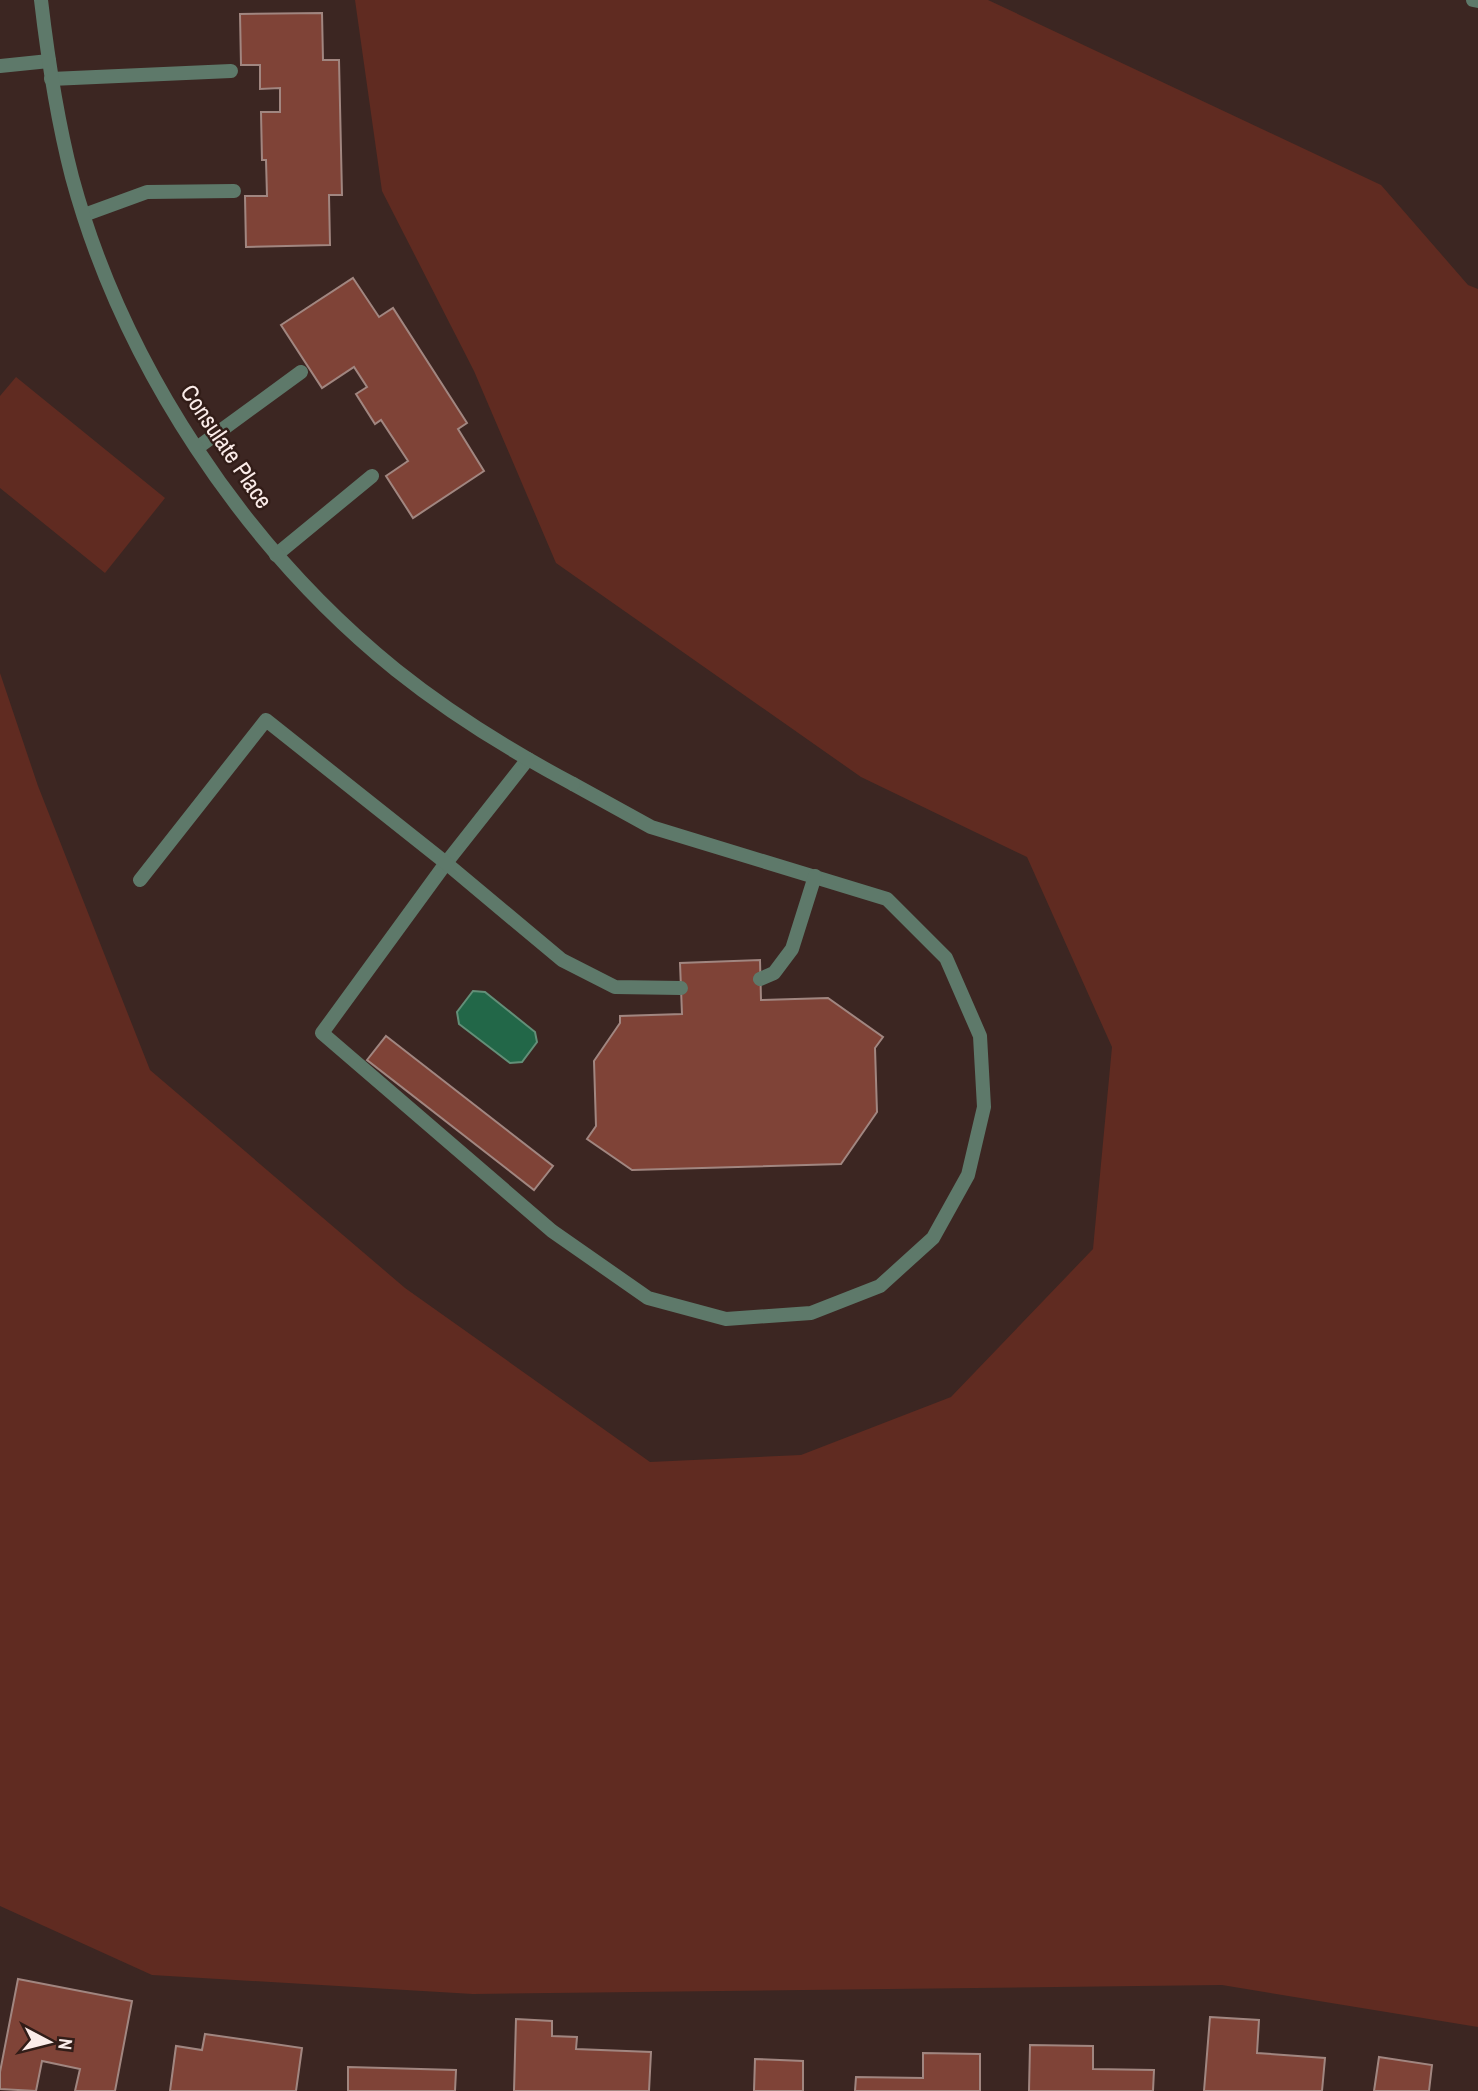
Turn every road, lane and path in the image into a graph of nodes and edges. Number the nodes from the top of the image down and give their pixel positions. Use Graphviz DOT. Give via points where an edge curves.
graph roads {
  1 [pos="41,0"];
  2 [pos="48,61"];
  3 [pos="0,66"];
  4 [pos="231,71"];
  5 [pos="51,79"];
  6 [pos="234,191"];
  7 [pos="84,215"];
  8 [pos="302,372"];
  9 [pos="197,447"];
  10 [pos="372,476"];
  11 [pos="276,555"];
  12 [pos="528,759"];
  13 [pos="446,863"];
  14 [pos="815,877"];
  15 [pos="140,880"];
  16 [pos="760,979"];
  17 [pos="681,988"];
  1 -- 2 [label="street, Consulate Place"];
  2 -- 3 [label="street"];
  2 -- 5 [label="street, Consulate Place"];
  4 -- 5 [label="street"];
  5 -- 7 [label="street, Consulate Place"];
  6 -- 7 [label="street" via="147,192"];
  7 -- 9 [label="street, Consulate Place" via="131,333"];
  8 -- 9 [label="street"];
  9 -- 11 [label="street, Consulate Place"];
  10 -- 11 [label="street"];
  11 -- 12 [label="street, Consulate Place" via="396,670 477,729"];
  12 -- 13 [label="street"];
  12 -- 14 [label="street, Consulate Place" via="651,827"];
  13 -- 14 [label="street, Consulate Place" via="322,1033 552,1231 648,1298 726,1319 811,1313 880,1286 933,1238 968,1175 984,1107 980,1036 946,958 887,899"];
  13 -- 15 [label="street" via="266,720"];
  13 -- 17 [label="street" via="562,960 615,987"];
  14 -- 16 [label="street" via="792,949 774,973"];
}
